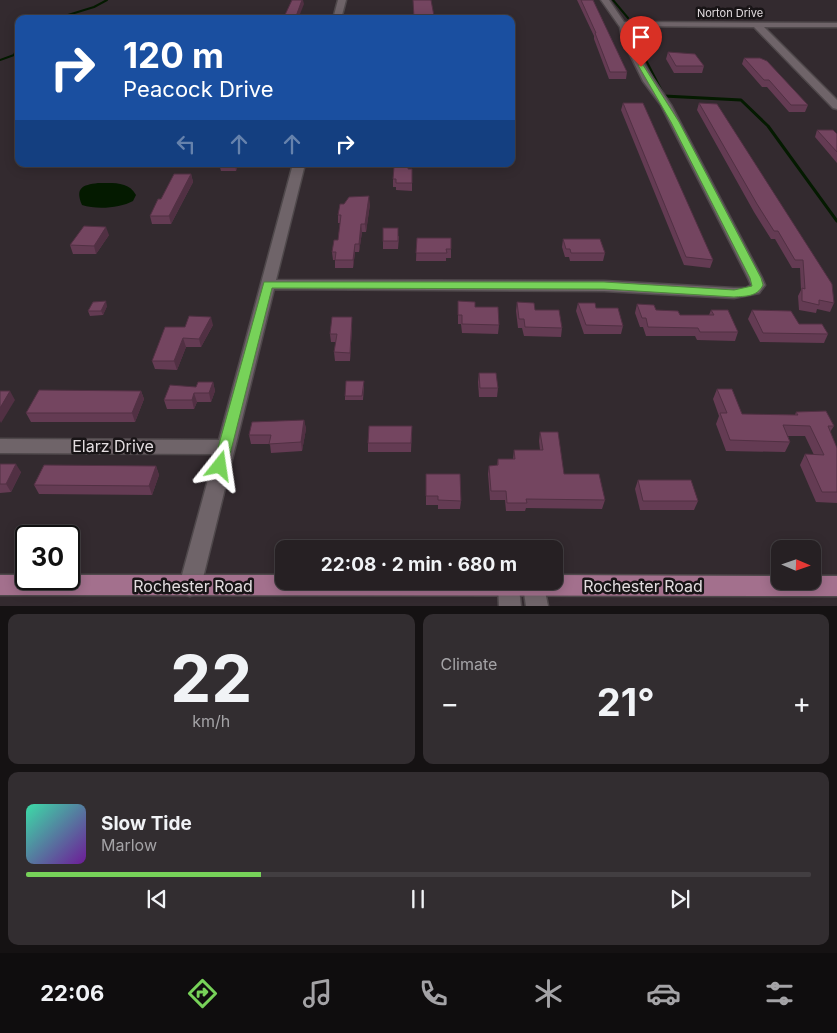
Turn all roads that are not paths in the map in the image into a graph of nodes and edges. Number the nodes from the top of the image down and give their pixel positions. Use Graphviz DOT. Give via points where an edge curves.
graph roads {
  1 [pos="342,0"];
  2 [pos="606,0"];
  3 [pos="338,15"];
  4 [pos="622,24"];
  5 [pos="757,25"];
  6 [pos="837,25"];
  7 [pos="837,106"];
  8 [pos="298,167"];
  9 [pos="268,284"];
  10 [pos="0,446"];
  11 [pos="225,447"];
  12 [pos="0,585"];
  13 [pos="190,586"];
  14 [pos="837,586"];
  15 [pos="510,596"];
  16 [pos="536,596"];
  1 -- 3 [label="street"];
  2 -- 4 [label="street"];
  4 -- 5 [label="street, Norton Drive"];
  4 -- 9 [label="street" via="648,81 666,105 755,278 756,289 734,294 604,286"];
  5 -- 6 [label="street, Norton Drive"];
  5 -- 7 [label="street"];
  8 -- 9 [label="street"];
  9 -- 11 [label="street"];
  10 -- 11 [label="street, Elarz Drive"];
  11 -- 13 [label="street"];
  12 -- 13 [label="main road, Rochester Road"];
  13 -- 15 [label="main road, Rochester Road"];
  14 -- 16 [label="main road, Rochester Road"];
  15 -- 16 [label="main road, Rochester Road"];
}
